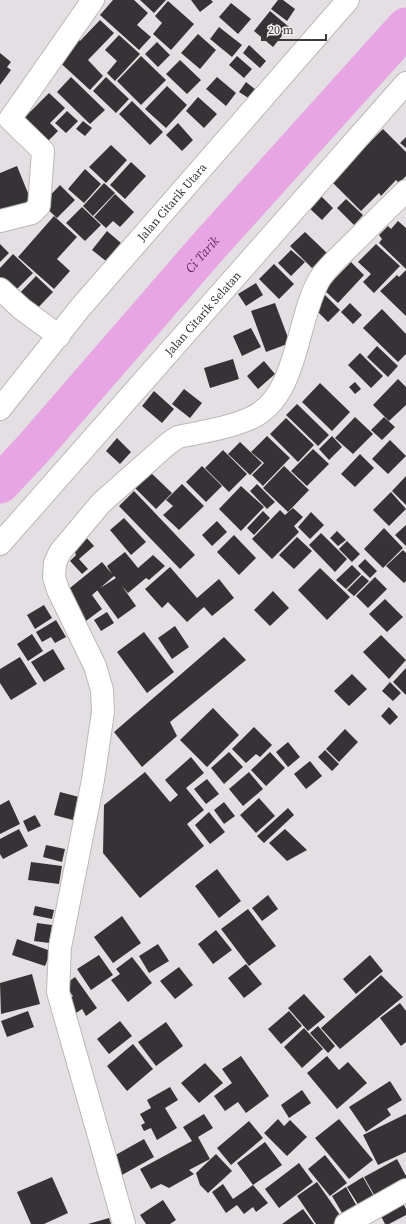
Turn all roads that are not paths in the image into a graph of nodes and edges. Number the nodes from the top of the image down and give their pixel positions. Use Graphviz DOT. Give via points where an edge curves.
graph roads {
  1 [pos="93,0"];
  2 [pos="348,0"];
  3 [pos="406,83"];
  4 [pos="5,125"];
  5 [pos="406,191"];
  6 [pos="0,222"];
  7 [pos="0,290"];
  8 [pos="58,336"];
  9 [pos="0,409"];
  10 [pos="0,544"];
  11 [pos="406,1190"];
  12 [pos="124,1224"];
  13 [pos="346,1224"];
  1 -- 4 [label="street"];
  2 -- 8 [label="street, Jalan Citarik Utara"];
  3 -- 10 [label="street, Jalan Citarik Selatan"];
  4 -- 6 [label="street" via="43,151 39,206 32,213"];
  5 -- 12 [label="street" via="320,278 305,312 287,377 268,407 252,418 178,437 169,443 101,503 60,552 55,562 54,577 58,590 95,666 102,690 103,712 93,780 60,947 58,992"];
  7 -- 8 [label="street"];
  8 -- 9 [label="street, Jalan Citarik Utara"];
  11 -- 13 [label="street"];
}
